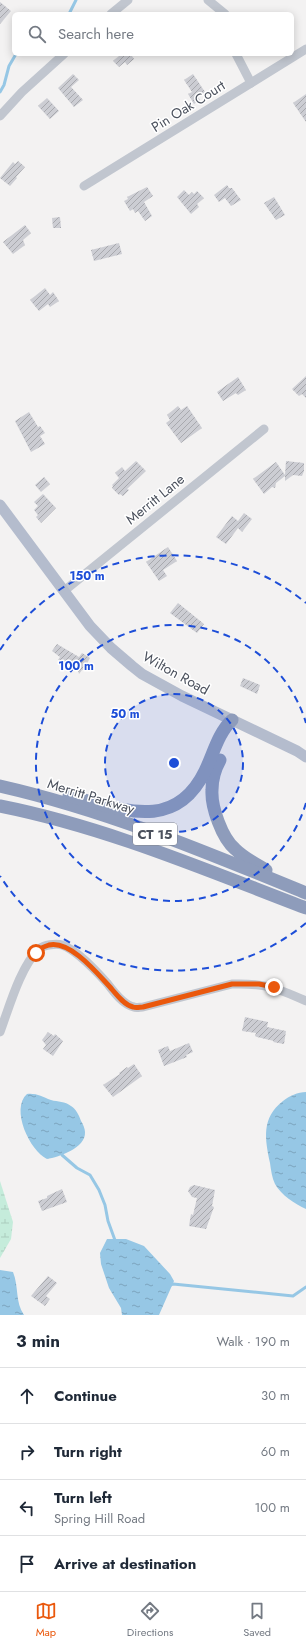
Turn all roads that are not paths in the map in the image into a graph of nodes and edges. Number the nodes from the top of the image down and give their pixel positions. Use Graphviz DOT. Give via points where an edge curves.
graph roads {
  1 [pos="128,0"];
  2 [pos="208,0"];
  3 [pos="113,12"];
  4 [pos="223,12"];
  5 [pos="306,49"];
  6 [pos="62,56"];
  7 [pos="237,56"];
  8 [pos="251,83"];
  9 [pos="0,116"];
  10 [pos="84,186"];
  11 [pos="264,429"];
  12 [pos="0,505"];
  13 [pos="64,591"];
  14 [pos="232,720"];
  15 [pos="306,757"];
  16 [pos="0,781"];
  17 [pos="0,786"];
  18 [pos="0,806"];
  19 [pos="306,892"];
  20 [pos="306,908"];
  21 [pos="306,1001"];
  22 [pos="0,1032"];
  1 -- 3 [label="street"];
  2 -- 4 [label="street"];
  5 -- 8 [label="street, Pin Oak Court"];
  6 -- 9 [label="street"];
  7 -- 8 [label="street"];
  8 -- 10 [label="street, Pin Oak Court"];
  11 -- 13 [label="street, Merritt Lane"];
  12 -- 13 [label="main road, Wilton Road"];
  13 -- 14 [label="main road, Wilton Road" via="90,626 142,674"];
  14 -- 15 [label="main road, Wilton Road"];
  14 -- 16 [label="highway" via="223,732 195,789 180,803 166,809 152,812 124,810 39,788"];
  14 -- 19 [label="highway" via="230,736 214,773 212,791 222,830 234,849"];
  17 -- 19 [label="highway, Merritt Parkway / CT 15" via="136,827"];
  18 -- 20 [label="highway, CT 15" via="52,818 121,839"];
  21 -- 22 [label="street" via="274,987 232,984 143,1007 134,1007 126,1003 78,955 62,945 55,944 40,948 31,961 16,989"];
}
